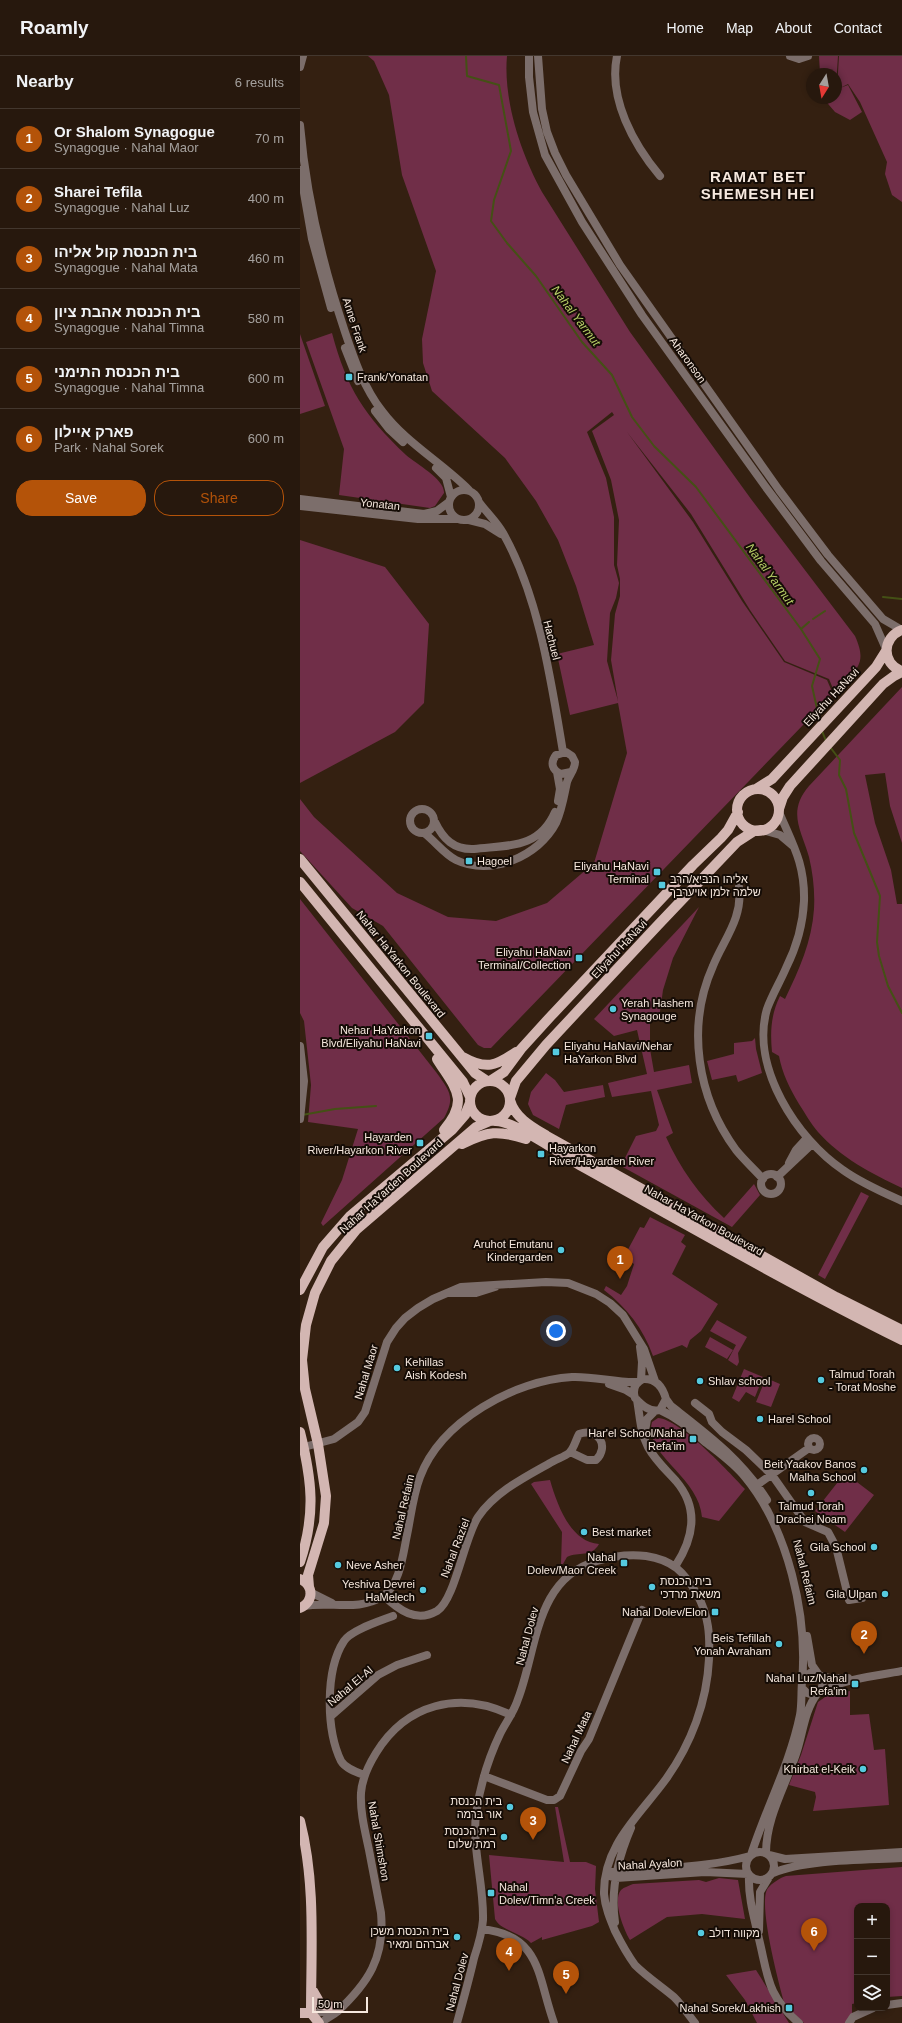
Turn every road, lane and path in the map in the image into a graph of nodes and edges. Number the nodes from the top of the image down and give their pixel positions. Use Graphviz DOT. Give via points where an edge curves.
graph roads {
  1 [pos="303,56"];
  2 [pos="529,56"];
  3 [pos="538,56"];
  4 [pos="618,56"];
  5 [pos="790,56"];
  6 [pos="808,56"];
  7 [pos="300,67"];
  8 [pos="300,125"];
  9 [pos="300,170"];
  10 [pos="660,176"];
  11 [pos="469,490"];
  12 [pos="300,499"];
  13 [pos="450,500"];
  14 [pos="479,502"];
  15 [pos="300,506"];
  16 [pos="458,519"];
  17 [pos="469,520"];
  18 [pos="506,538"];
  19 [pos="902,630"];
  20 [pos="886,650"];
  21 [pos="902,671"];
  22 [pos="563,752"];
  23 [pos="557,772"];
  24 [pos="571,772"];
  25 [pos="756,789"];
  26 [pos="779,811"];
  27 [pos="738,812"];
  28 [pos="435,822"];
  29 [pos="762,830"];
  30 [pos="424,833"];
  31 [pos="794,847"];
  32 [pos="300,859"];
  33 [pos="300,882"];
  34 [pos="739,887"];
  35 [pos="416,1025"];
  36 [pos="300,1046"];
  37 [pos="521,1049"];
  38 [pos="456,1051"];
  39 [pos="489,1081"];
  40 [pos="510,1099"];
  41 [pos="470,1100"];
  42 [pos="300,1119"];
  43 [pos="493,1121"];
  44 [pos="810,1141"];
  45 [pos="543,1144"];
  46 [pos="428,1150"];
  47 [pos="449,1150"];
  48 [pos="777,1177"];
  49 [pos="763,1179"];
  50 [pos="902,1201"];
  51 [pos="300,1290"];
  52 [pos="902,1330"];
  53 [pos="902,1340"];
  54 [pos="639,1343"];
  55 [pos="587,1377"];
  56 [pos="640,1381"];
  57 [pos="655,1381"];
  58 [pos="636,1398"];
  59 [pos="666,1399"];
  60 [pos="695,1403"];
  61 [pos="658,1410"];
  62 [pos="300,1432"];
  63 [pos="645,1439"];
  64 [pos="318,1444"];
  65 [pos="304,1447"];
  66 [pos="809,1448"];
  67 [pos="570,1452"];
  68 [pos="772,1475"];
  69 [pos="757,1485"];
  70 [pos="306,1535"];
  71 [pos="300,1550"];
  72 [pos="300,1562"];
  73 [pos="676,1565"];
  74 [pos="300,1579"];
  75 [pos="310,1589"];
  76 [pos="384,1596"];
  77 [pos="862,1598"];
  78 [pos="335,1604"];
  79 [pos="301,1608"];
  80 [pos="642,1610"];
  81 [pos="393,1616"];
  82 [pos="427,1655"];
  83 [pos="902,1671"];
  84 [pos="820,1676"];
  85 [pos="857,1679"];
  86 [pos="802,1684"];
  87 [pos="819,1693"];
  88 [pos="511,1715"];
  89 [pos="331,1716"];
  90 [pos="364,1775"];
  91 [pos="484,1776"];
  92 [pos="300,1821"];
  93 [pos="633,1822"];
  94 [pos="902,1852"];
  95 [pos="768,1854"];
  96 [pos="751,1855"];
  97 [pos="902,1858"];
  98 [pos="616,1874"];
  99 [pos="748,1874"];
  100 [pos="606,1875"];
  101 [pos="770,1876"];
  102 [pos="482,1929"];
  103 [pos="616,1932"];
  104 [pos="759,1938"];
  105 [pos="311,1985"];
  106 [pos="902,2003"];
  107 [pos="890,2005"];
  108 [pos="340,2007"];
  109 [pos="866,2011"];
  110 [pos="300,2013"];
  111 [pos="312,2014"];
  112 [pos="321,2023"];
  113 [pos="457,2023"];
  114 [pos="554,2023"];
  115 [pos="695,2023"];
  116 [pos="799,2023"];
  117 [pos="849,2023"];
  1 -- 7 [label="street"];
  2 -- 20 [label="street, Aharonson" via="533,112 545,155 582,222 642,315 765,486 821,561 875,624"];
  3 -- 19 [label="street, Aharonson" via="542,109 555,153 620,265 828,555 883,619"];
  4 -- 10 [label="street" via="616,78 621,109 637,144"];
  5 -- 6 [label="street" via="799,59"];
  8 -- 11 [label="street, Anne Frank" via="318,237 336,303 359,370 374,399 393,425"];
  9 -- 13 [label="street, Anne Frank" via="312,239 330,305 351,366 376,414 401,440 443,473 449,484"];
  11 -- 13 [label="street" via="458,491"];
  11 -- 14 [label="street" via="475,494"];
  12 -- 13 [label="street, Yonatan" via="424,514 437,511"];
  13 -- 16 [label="street" via="450,511"];
  14 -- 17 [label="street" via="478,513"];
  14 -- 18 [label="street, Hachuel"];
  15 -- 16 [label="street, Yonatan" via="418,519"];
  16 -- 17 [label="street"];
  17 -- 18 [label="street" via="485,524"];
  18 -- 22 [label="street, Hachuel" via="520,568 541,638"];
  19 -- 20 [label="main road, Eliyahu HaNavi" via="890,638"];
  20 -- 21 [label="main road" via="890,662"];
  20 -- 25 [label="main road, Eliyahu HaNavi" via="882,660 868,676 767,784"];
  21 -- 26 [label="main road" via="883,684 801,772 786,791"];
  22 -- 23 [label="street" via="556,755 552,762"];
  22 -- 24 [label="street" via="570,754 574,759 575,766"];
  23 -- 24 [label="street" via="564,775"];
  23 -- 28 [label="street" via="560,789 555,812 546,828 530,841 521,844 460,848 446,840"];
  24 -- 30 [label="street" via="560,814 553,828 536,847 516,859 495,865 465,863 448,855"];
  25 -- 26 [label="main road" via="766,790 774,795"];
  25 -- 27 [label="main road" via="742,797"];
  26 -- 29 [label="main road" via="775,822"];
  26 -- 31 [label="street"];
  27 -- 29 [label="main road" via="746,826"];
  27 -- 37 [label="main road, Eliyahu HaNavi" via="721,838"];
  28 -- 30 [label="street" via="431,829"];
  28 -- 30 [label="street" via="433,814 427,809 419,809 413,813 410,820 413,828"];
  29 -- 31 [label="street" via="780,835"];
  29 -- 40 [label="main road, Eliyahu HaNavi" via="750,834 734,845 648,936 546,1045 516,1081"];
  31 -- 44 [label="street" via="802,867 803,914 787,966 767,1010 764,1041 766,1058 777,1090"];
  32 -- 38 [label="main road, Nahar HaYarkon Boulevard"];
  33 -- 35 [label="main road"];
  34 -- 49 [label="street" via="739,905 734,924 713,964 704,989 698,1024 698,1051 706,1087 720,1124 736,1150"];
  35 -- 41 [label="main road" via="463,1082"];
  35 -- 46 [label="main road" via="456,1089 459,1099 452,1121"];
  36 -- 42 [label="street" via="304,1081"];
  37 -- 38 [label="main road" via="490,1066 470,1061"];
  37 -- 39 [label="main road, Eliyahu HaNavi" via="504,1072"];
  38 -- 39 [label="main road, Nahar HaYarkon Boulevard" via="475,1073"];
  39 -- 40 [label="main road" via="502,1085"];
  39 -- 41 [label="main road" via="476,1086"];
  40 -- 43 [label="main road" via="506,1114"];
  40 -- 52 [label="main road, Nahar HaYarkon Boulevard" via="514,1111 519,1116 547,1136 836,1297"];
  41 -- 43 [label="main road" via="471,1110 477,1117"];
  41 -- 46 [label="main road, Nahar HaYarden Boulevard" via="460,1122"];
  43 -- 45 [label="main road, Nahar HaYarkon Boulevard" via="511,1125"];
  43 -- 47 [label="main road, Nahar HaYarden Boulevard" via="476,1126"];
  44 -- 48 [label="street"];
  44 -- 50 [label="street" via="851,1175"];
  45 -- 47 [label="main road" via="507,1133 494,1132 478,1136"];
  45 -- 53 [label="main road, Nahar HaYarkon Boulevard" via="832,1305"];
  46 -- 51 [label="main road, Nahar HaYarden Boulevard" via="350,1216 317,1257"];
  47 -- 64 [label="main road, Nahar HaYarden Boulevard" via="356,1230 331,1261 316,1290 306,1325 302,1360 305,1389"];
  48 -- 49 [label="street" via="770,1175"];
  48 -- 49 [label="street" via="780,1187 772,1194 763,1190"];
  54 -- 56 [label="street, Nahal Maor" via="642,1362"];
  54 -- 57 [label="street, Nahal Maor" via="646,1353"];
  54 -- 64 [label="street, Nahal Maor" via="623,1315 610,1303 568,1283 546,1282 498,1286 476,1293 445,1293 418,1308 396,1328 387,1342 365,1412 358,1422 342,1434"];
  55 -- 56 [label="street, Nahal Refaim"];
  55 -- 58 [label="street, Nahal Refaim" via="618,1386"];
  55 -- 76 [label="street, Nahal Refaim" via="545,1380 512,1391 475,1413 440,1444 420,1476 402,1562 395,1581"];
  56 -- 57 [label="street"];
  56 -- 58 [label="street" via="635,1387"];
  57 -- 59 [label="street" via="663,1390"];
  58 -- 61 [label="street" via="643,1406"];
  58 -- 63 [label="street" via="639,1421"];
  59 -- 61 [label="street"];
  59 -- 69 [label="street, Nahal Refaim" via="671,1406 724,1449 749,1473"];
  60 -- 68 [label="street" via="709,1414 712,1422 722,1432 746,1450"];
  61 -- 63 [label="street" via="646,1422"];
  61 -- 86 [label="street, Nahal Refaim" via="672,1417 720,1453 745,1477 767,1510 783,1547 796,1598 803,1645"];
  62 -- 65 [label="main road"];
  63 -- 73 [label="street" via="651,1452 681,1488 691,1506 690,1538"];
  64 -- 65 [label="street, Nahal Maor"];
  64 -- 75 [label="main road, Nahar HaYarden Boulevard" via="325,1484 325,1510 321,1537 308,1575"];
  65 -- 70 [label="main road" via="312,1498"];
  66 -- 68 [label="street"];
  67 -- 76 [label="street, Nahal Raziel" via="502,1493 479,1517 466,1544 450,1594 439,1610 421,1616 406,1614"];
  68 -- 69 [label="street"];
  68 -- 77 [label="street" via="805,1522 828,1532 833,1539 849,1600"];
  69 -- 84 [label="street, Nahal Refaim" via="781,1526 791,1555 801,1597 810,1658"];
  70 -- 71 [label="main road"];
  70 -- 72 [label="main road"];
  73 -- 88 [label="street, Nahal Dolev" via="650,1557 611,1556 591,1562 568,1576 557,1587 544,1609 528,1673"];
  73 -- 93 [label="street" via="704,1606 709,1629 708,1672 698,1718 678,1761"];
  74 -- 75 [label="main road"];
  75 -- 78 [label="street"];
  75 -- 79 [label="main road, Nahar HaYarden Boulevard" via="310,1599"];
  76 -- 78 [label="street" via="358,1605"];
  78 -- 79 [label="street" via="315,1604"];
  80 -- 91 [label="street, Nahal Mata" via="589,1740 581,1751 560,1796 554,1800 547,1800"];
  81 -- 89 [label="street" via="362,1628 344,1640 330,1684"];
  82 -- 89 [label="street, Nahal El-Al" via="397,1665 378,1675"];
  83 -- 85 [label="street"];
  84 -- 85 [label="street"];
  84 -- 86 [label="street" via="810,1673"];
  84 -- 87 [label="street" via="823,1682"];
  85 -- 87 [label="street"];
  86 -- 87 [label="street" via="810,1695"];
  86 -- 96 [label="street, Nahal Refaim" via="800,1715 790,1752"];
  87 -- 95 [label="street" via="810,1703 796,1754 768,1828"];
  88 -- 90 [label="street, Nahal Shimshon" via="492,1707 464,1702 423,1710 405,1719 388,1735"];
  88 -- 91 [label="street, Nahal Dolev" via="490,1756"];
  89 -- 90 [label="street" via="341,1761 345,1766"];
  90 -- 108 [label="street, Nahal Shimshon" via="361,1812 375,1877 382,1930 376,1962 362,1986"];
  91 -- 102 [label="street, Nahal Dolev" via="475,1831 483,1899"];
  92 -- 105 [label="main road" via="313,1916"];
  93 -- 98 [label="street" via="622,1849"];
  93 -- 100 [label="street" via="622,1833 612,1852"];
  94 -- 95 [label="street" via="785,1859"];
  95 -- 96 [label="street" via="758,1852"];
  95 -- 101 [label="street" via="774,1864"];
  96 -- 98 [label="street, Nahal Ayalon" via="711,1864"];
  96 -- 99 [label="street" via="746,1864"];
  97 -- 101 [label="street" via="806,1864 785,1868"];
  98 -- 99 [label="street, Nahal Ayalon"];
  98 -- 100 [label="street, Nahal Ayalon"];
  98 -- 103 [label="street" via="612,1900"];
  99 -- 101 [label="street" via="758,1881"];
  99 -- 104 [label="street" via="752,1916"];
  100 -- 103 [label="street" via="605,1900"];
  101 -- 104 [label="street" via="760,1892"];
  102 -- 113 [label="street, Nahal Dolev"];
  102 -- 114 [label="street" via="513,1937 529,1950 538,1969"];
  103 -- 115 [label="street" via="636,1966 674,1998"];
  104 -- 116 [label="street" via="771,1989 786,2012"];
  105 -- 108 [label="main road" via="315,1998 321,2005"];
  105 -- 111 [label="main road"];
  106 -- 107 [label="street"];
  108 -- 111 [label="street"];
  108 -- 112 [label="street, Nahal Shimshon"];
  109 -- 117 [label="street" via="853,2016"];
  110 -- 111 [label="main road"];
  111 -- 112 [label="main road"];
}
